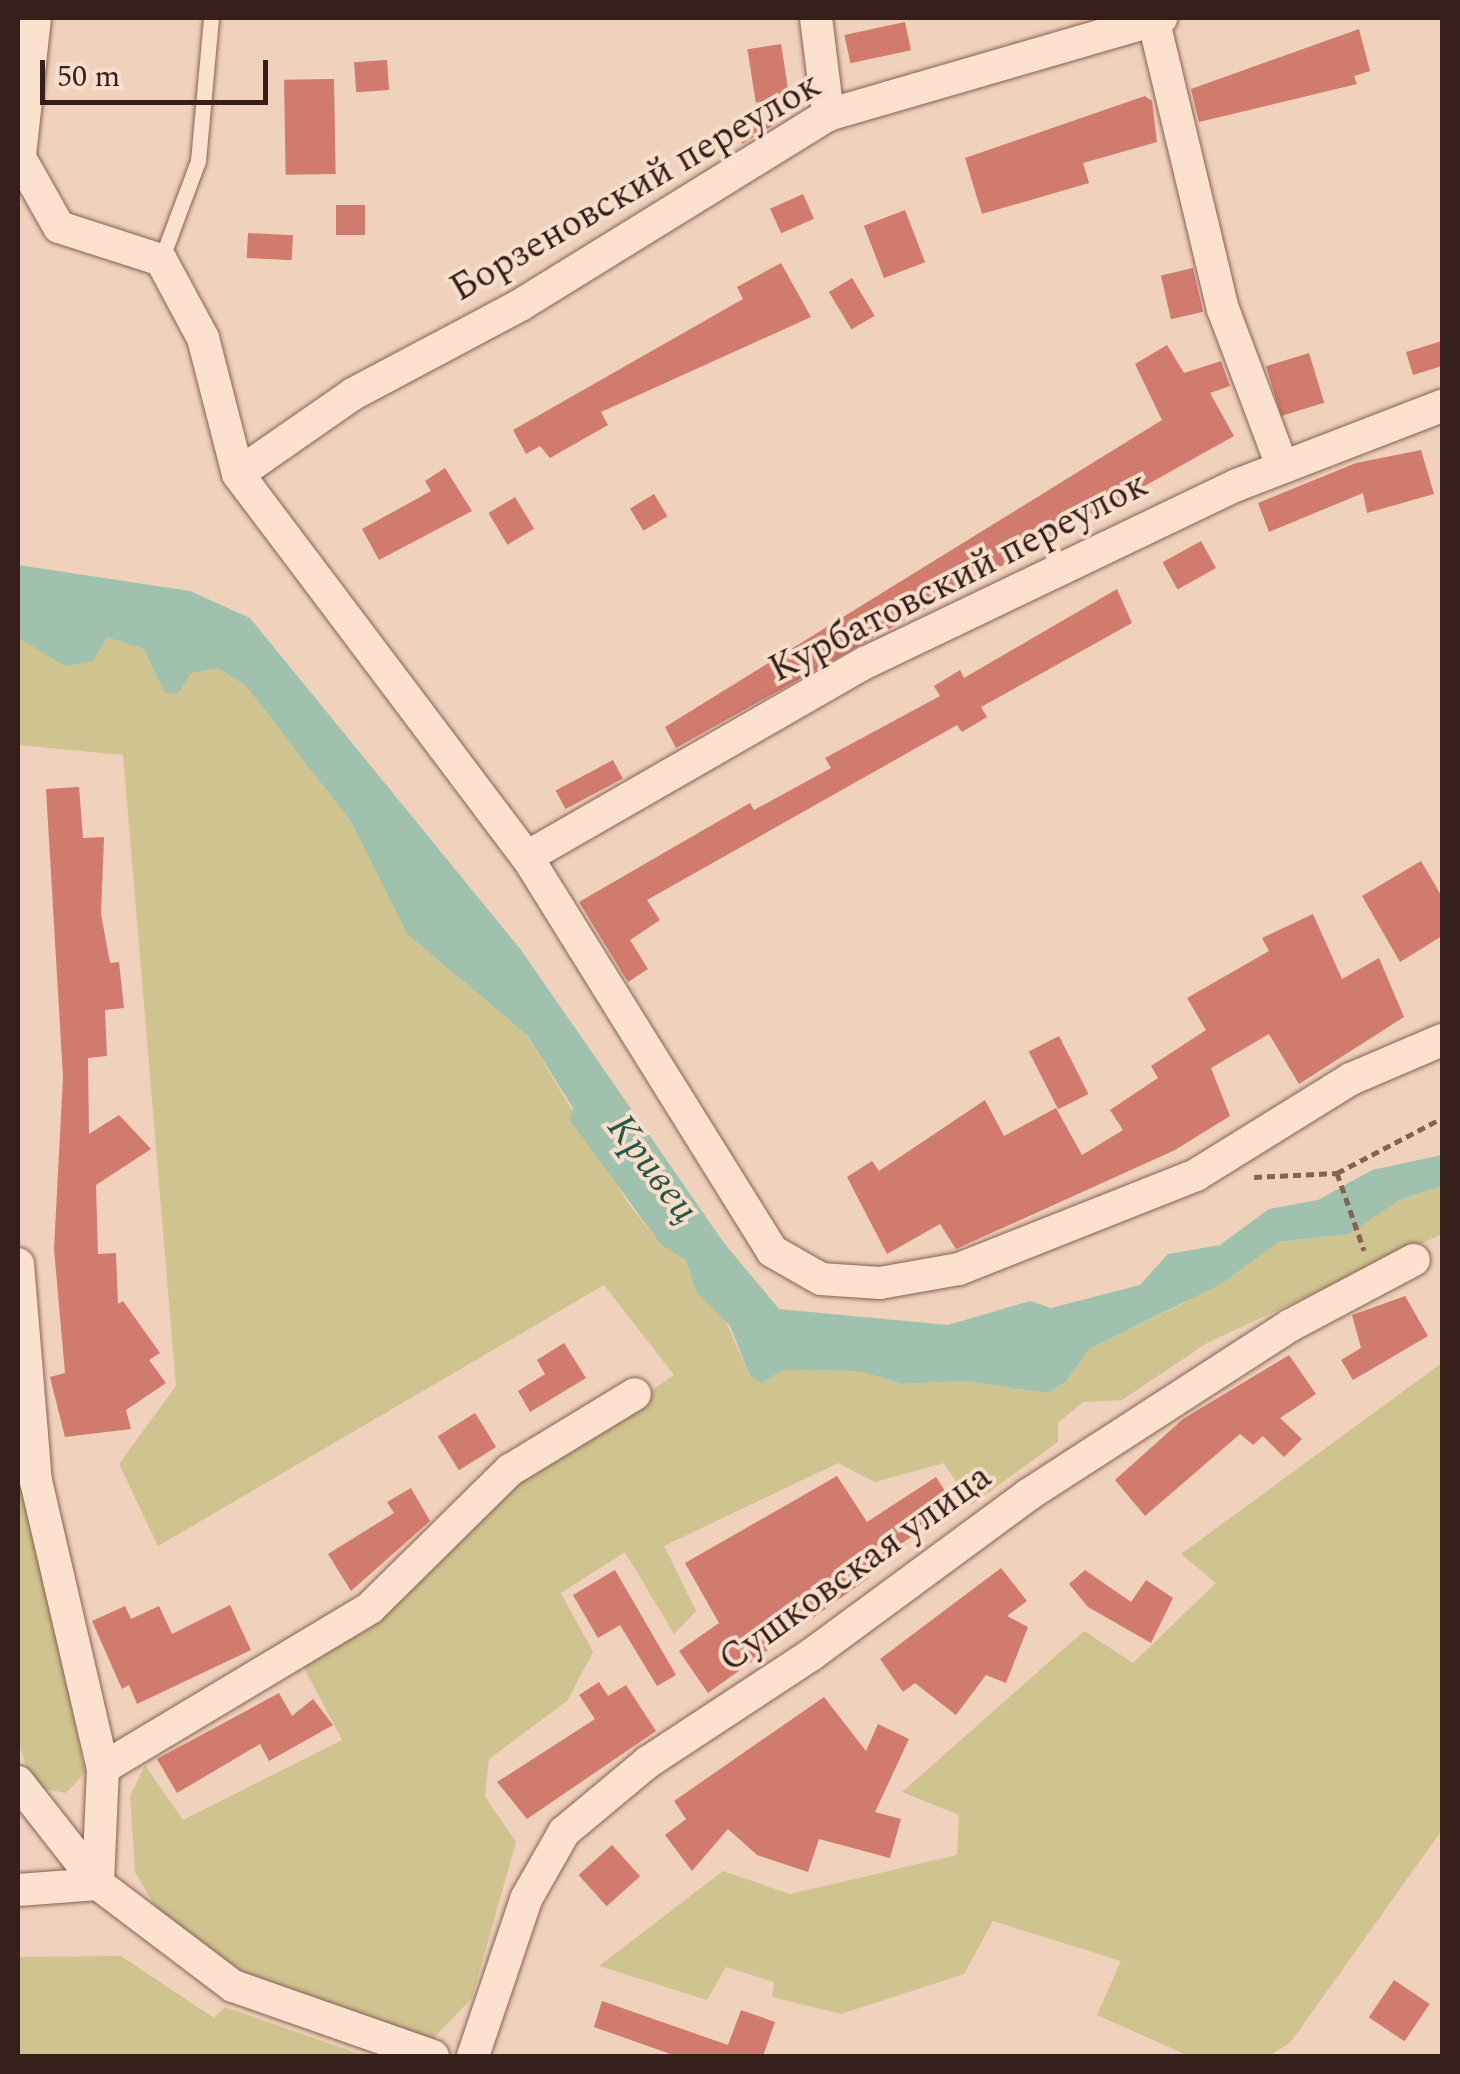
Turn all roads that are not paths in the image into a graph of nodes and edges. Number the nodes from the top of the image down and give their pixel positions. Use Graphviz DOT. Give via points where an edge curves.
graph roads {
  1 [pos="34,18"];
  2 [pos="211,18"];
  3 [pos="816,18"];
  4 [pos="1156,18"];
  5 [pos="828,115"];
  6 [pos="19,166"];
  7 [pos="162,260"];
  8 [pos="1442,406"];
  9 [pos="1282,466"];
  10 [pos="238,474"];
  11 [pos="528,857"];
  12 [pos="1442,1040"];
  13 [pos="1414,1260"];
  14 [pos="18,1264"];
  15 [pos="635,1394"];
  16 [pos="103,1768"];
  17 [pos="18,1782"];
  18 [pos="98,1884"];
  19 [pos="18,1890"];
  20 [pos="433,2056"];
  21 [pos="472,2056"];
  1 -- 6 [label="street"];
  2 -- 7 [label="lane" via="198,161"];
  3 -- 5 [label="street"];
  4 -- 5 [label="street, Борзеновский переулок"];
  4 -- 9 [label="street" via="1223,309"];
  5 -- 10 [label="street, Борзеновский переулок" via="522,304 353,394"];
  6 -- 7 [label="street" via="60,226"];
  7 -- 10 [label="street" via="203,338"];
  8 -- 9 [label="street, Курбатовский переулок"];
  9 -- 11 [label="street, Курбатовский переулок" via="865,663"];
  10 -- 11 [label="street"];
  11 -- 12 [label="street" via="772,1251 822,1279 880,1283 959,1269 1196,1175 1351,1079"];
  13 -- 21 [label="street, Сушковская улица" via="1291,1325 1028,1494 811,1655 648,1762 564,1832 526,1899"];
  14 -- 16 [label="street" via="36,1481"];
  15 -- 16 [label="street" via="510,1470 370,1608"];
  16 -- 18 [label="street"];
  17 -- 18 [label="street"];
  18 -- 19 [label="street"];
  18 -- 20 [label="street" via="234,1986"];
}
